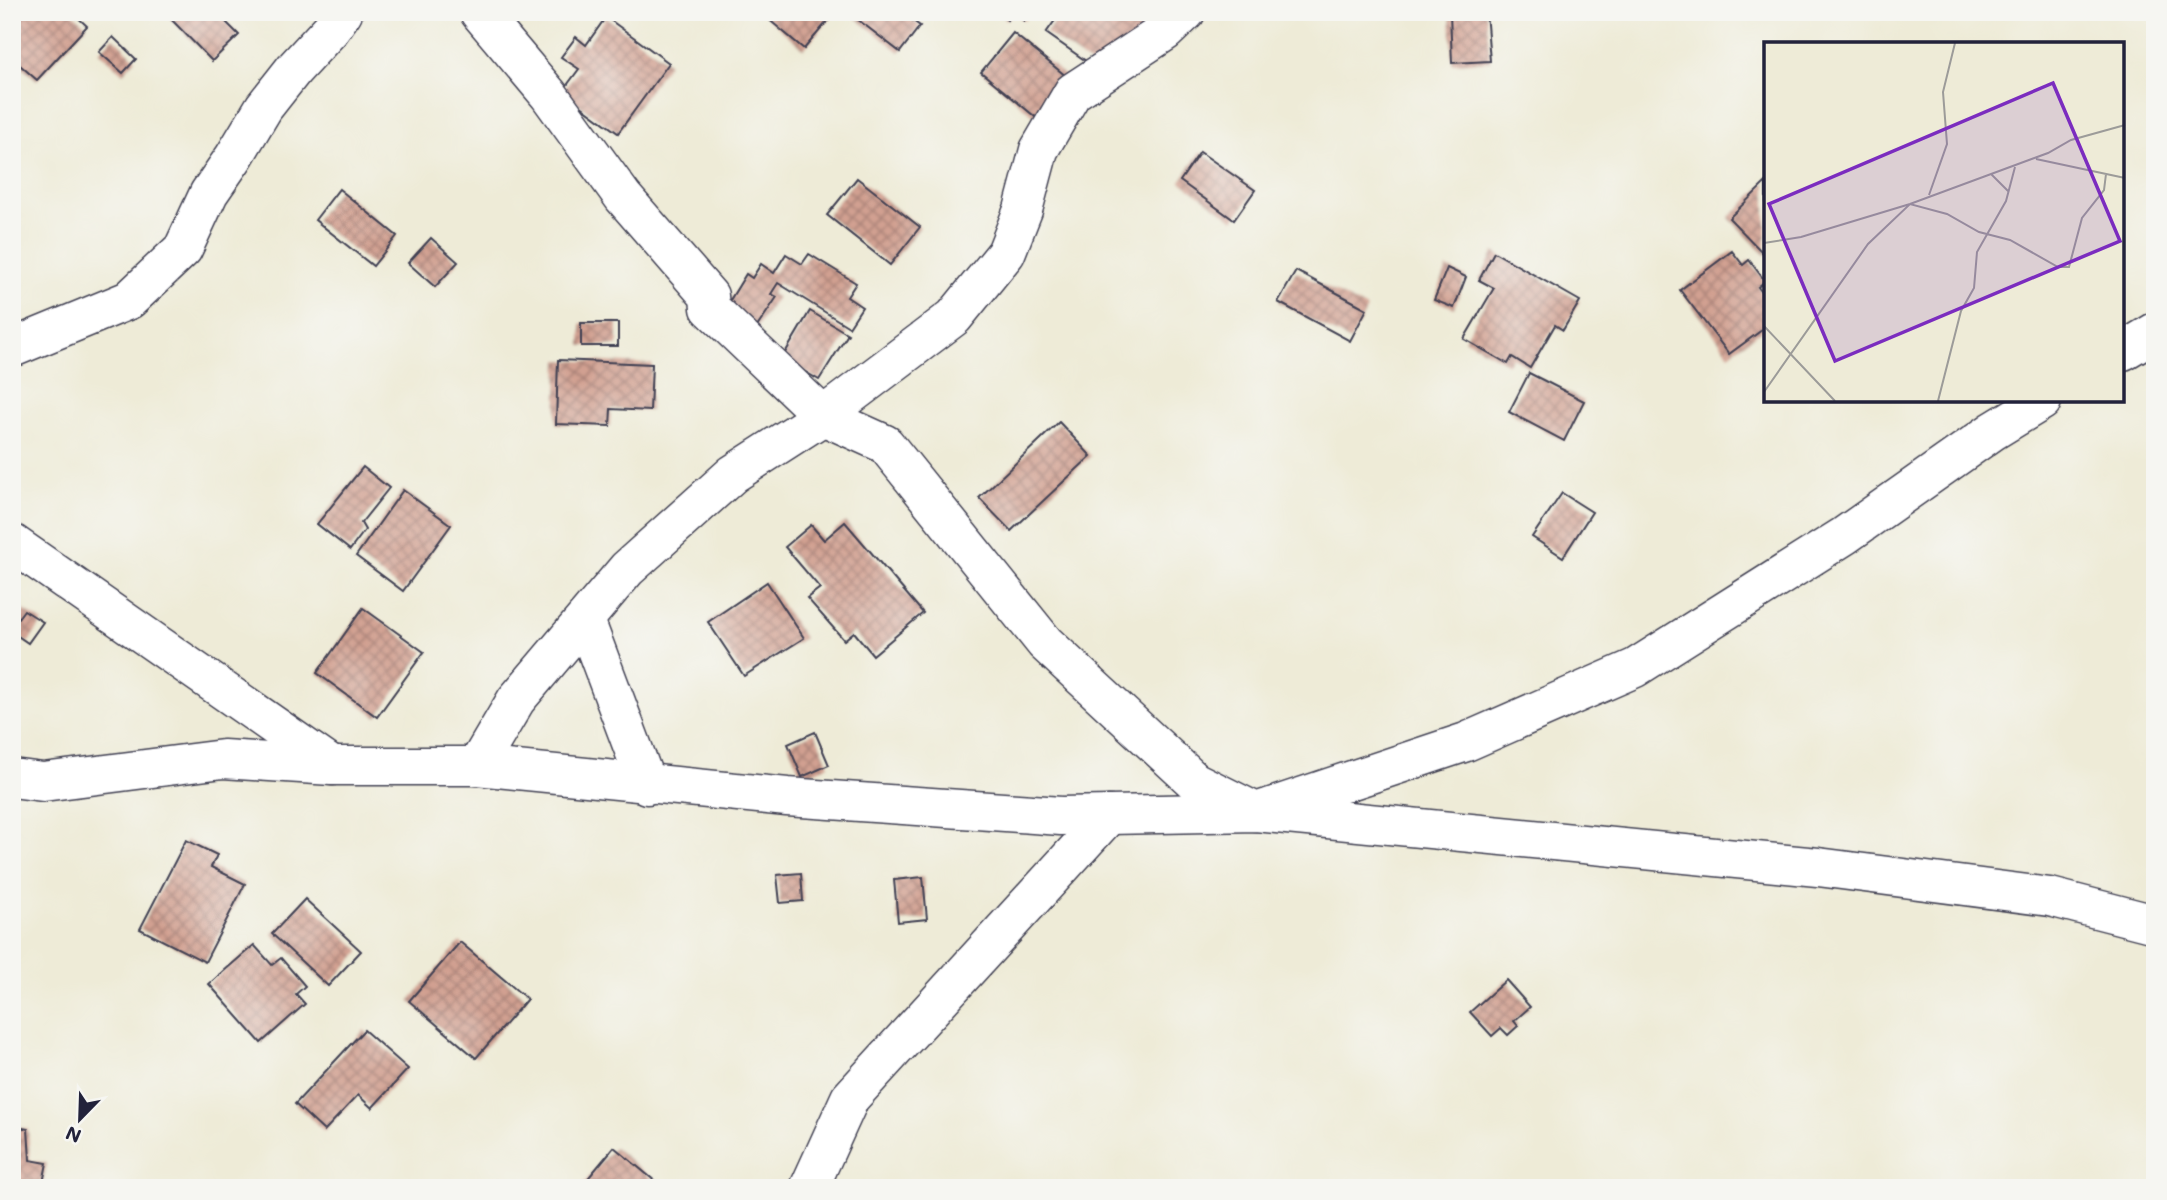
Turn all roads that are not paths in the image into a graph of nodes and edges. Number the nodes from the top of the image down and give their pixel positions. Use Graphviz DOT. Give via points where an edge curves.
graph roads {
  1 [pos="343,12"];
  2 [pos="479,12"];
  3 [pos="1186,12"];
  4 [pos="2155,332"];
  5 [pos="12,348"];
  6 [pos="2125,350"];
  7 [pos="2040,402"];
  8 [pos="823,416"];
  9 [pos="12,543"];
  10 [pos="584,620"];
  11 [pos="332,766"];
  12 [pos="477,766"];
  13 [pos="12,779"];
  14 [pos="647,785"];
  15 [pos="1256,812"];
  16 [pos="1109,815"];
  17 [pos="2155,924"];
  18 [pos="809,1188"];
  1 -- 5 [label="street" via="264,107 209,192 183,250 128,300"];
  2 -- 8 [label="street" via="549,95 623,197 709,296 710,308"];
  3 -- 8 [label="street" via="1166,31 1073,92 1039,150 1006,253 954,317"];
  4 -- 6 [label="street"];
  7 -- 15 [label="street" via="1844,536 1635,668 1466,742"];
  8 -- 10 [label="street" via="733,474 627,569"];
  8 -- 15 [label="street" via="885,443 1045,643 1194,781"];
  9 -- 11 [label="street"];
  10 -- 12 [label="street" via="516,700"];
  10 -- 14 [label="street"];
  11 -- 12 [label="street"];
  11 -- 13 [label="street" via="223,760 43,782"];
  12 -- 14 [label="street"];
  14 -- 16 [label="street" via="1061,817"];
  15 -- 16 [label="street"];
  15 -- 17 [label="street" via="1818,867 2050,897"];
  16 -- 18 [label="street" via="850,1098"];
}
